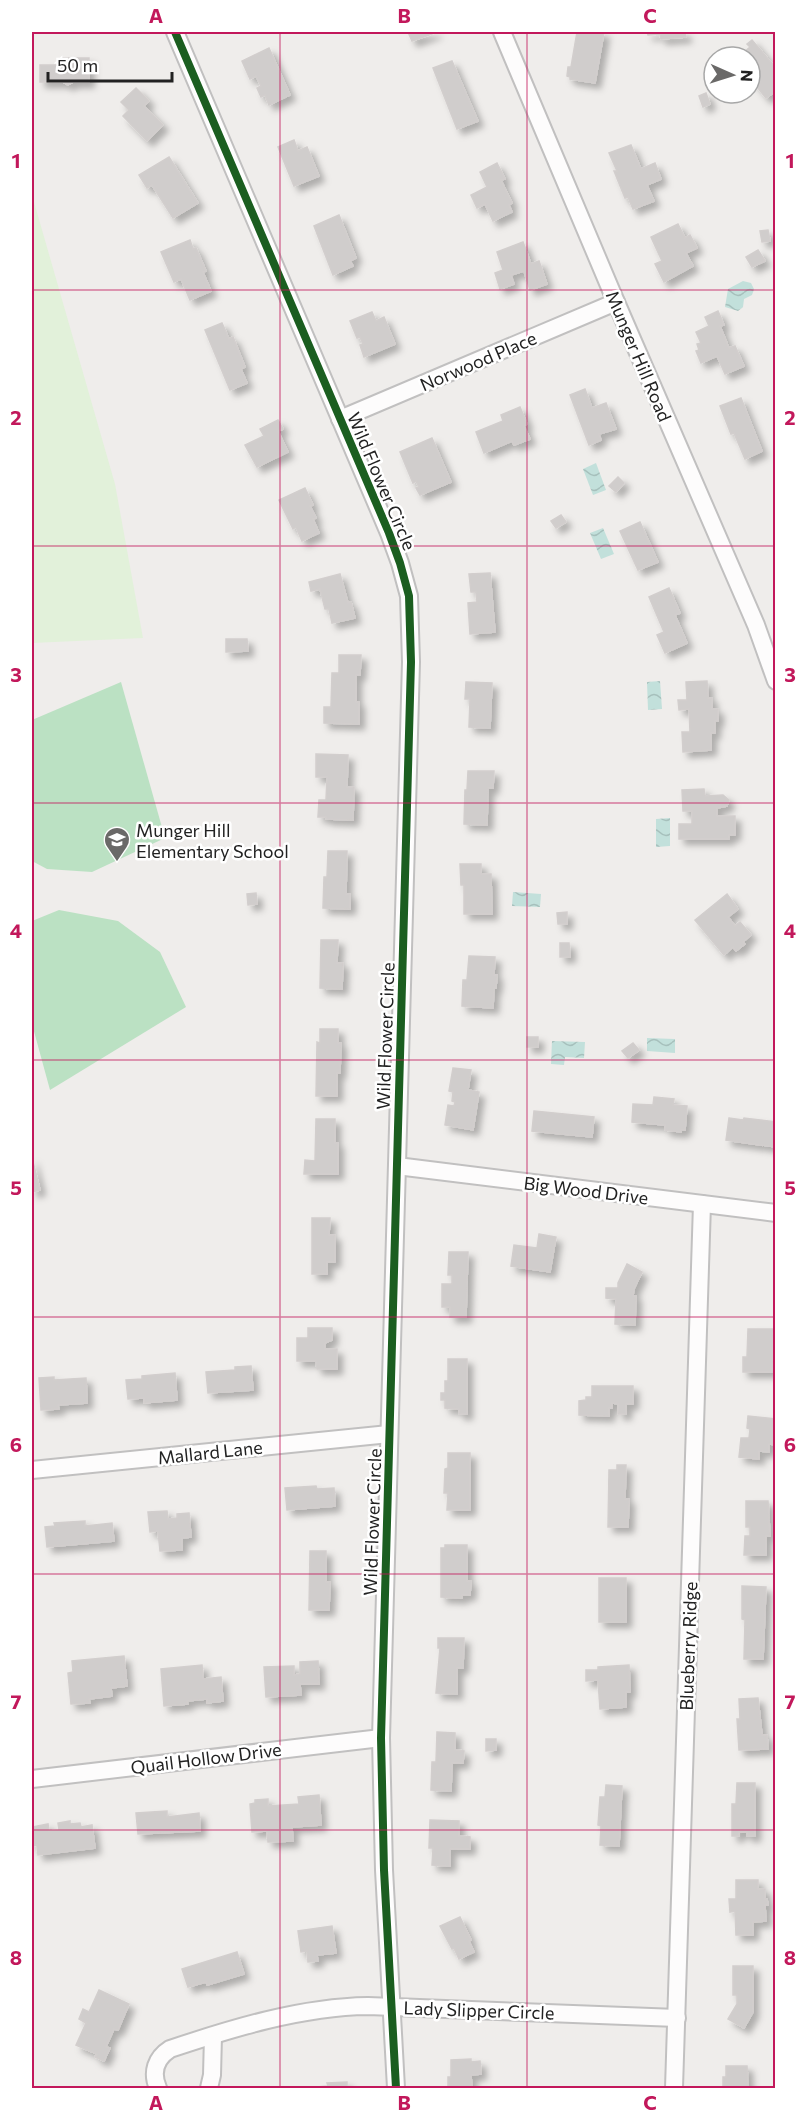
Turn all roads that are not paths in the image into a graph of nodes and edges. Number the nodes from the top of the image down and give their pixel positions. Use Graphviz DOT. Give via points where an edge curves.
graph roads {
  1 [pos="175,32"];
  2 [pos="502,32"];
  3 [pos="616,302"];
  4 [pos="340,419"];
  5 [pos="776,681"];
  6 [pos="397,1166"];
  7 [pos="702,1204"];
  8 [pos="776,1213"];
  9 [pos="389,1434"];
  10 [pos="32,1470"];
  11 [pos="381,1738"];
  12 [pos="32,1779"];
  13 [pos="392,2007"];
  14 [pos="676,2018"];
  15 [pos="213,2036"];
  16 [pos="158,2088"];
  17 [pos="209,2088"];
  18 [pos="396,2088"];
  19 [pos="674,2088"];
  1 -- 4 [label="street, Wild Flower Circle"];
  2 -- 3 [label="street, Munger Hill Road"];
  3 -- 4 [label="street, Norwood Place"];
  3 -- 5 [label="street, Munger Hill Road" via="756,625"];
  4 -- 6 [label="street, Wild Flower Circle" via="400,563 409,596 411,662"];
  6 -- 7 [label="street, Big Wood Drive"];
  6 -- 9 [label="street, Wild Flower Circle"];
  7 -- 8 [label="street, Big Wood Drive"];
  7 -- 14 [label="street, Blueberry Ridge"];
  9 -- 10 [label="street, Mallard Lane"];
  9 -- 11 [label="street, Wild Flower Circle"];
  11 -- 12 [label="street, Quail Hollow Drive"];
  11 -- 13 [label="street, Wild Flower Circle"];
  13 -- 14 [label="street, Lady Slipper Circle"];
  13 -- 15 [label="street, Lady Slipper Circle" via="320,2009"];
  13 -- 18 [label="street, Wild Flower Circle"];
  14 -- 19 [label="street, Blueberry Ridge"];
  15 -- 16 [label="street, Lady Slipper Circle" via="164,2053 155,2066"];
  15 -- 17 [label="street"];
}
